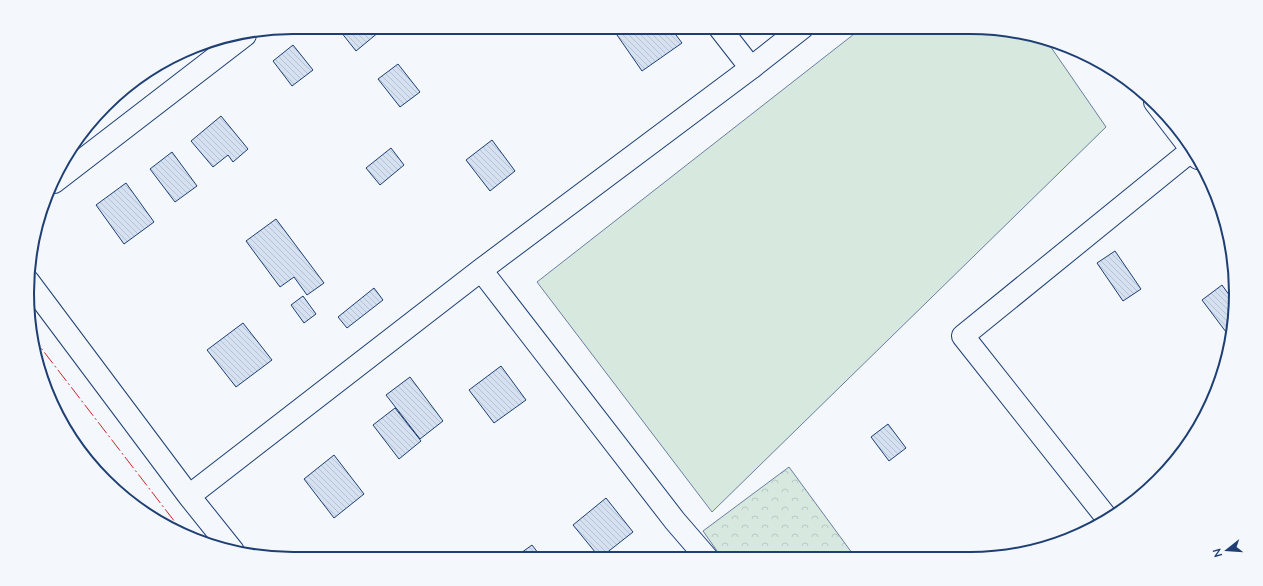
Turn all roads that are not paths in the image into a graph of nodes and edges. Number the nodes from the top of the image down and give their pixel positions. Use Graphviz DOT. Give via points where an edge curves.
graph roads {
  1 [pos="724,34"];
  2 [pos="794,34"];
  3 [pos="239,40"];
  4 [pos="751,68"];
  5 [pos="1190,158"];
  6 [pos="62,176"];
  7 [pos="481,270"];
  8 [pos="34,289"];
  9 [pos="189,496"];
  10 [pos="1104,514"];
  11 [pos="227,543"];
  12 [pos="702,552"];
  1 -- 4 [label="street"];
  2 -- 4 [label="street"];
  3 -- 6 [label="street"];
  4 -- 7 [label="street"];
  5 -- 10 [label="street" via="964,336"];
  7 -- 9 [label="street"];
  7 -- 12 [label="street"];
  8 -- 9 [label="street"];
  9 -- 11 [label="street"];
}
